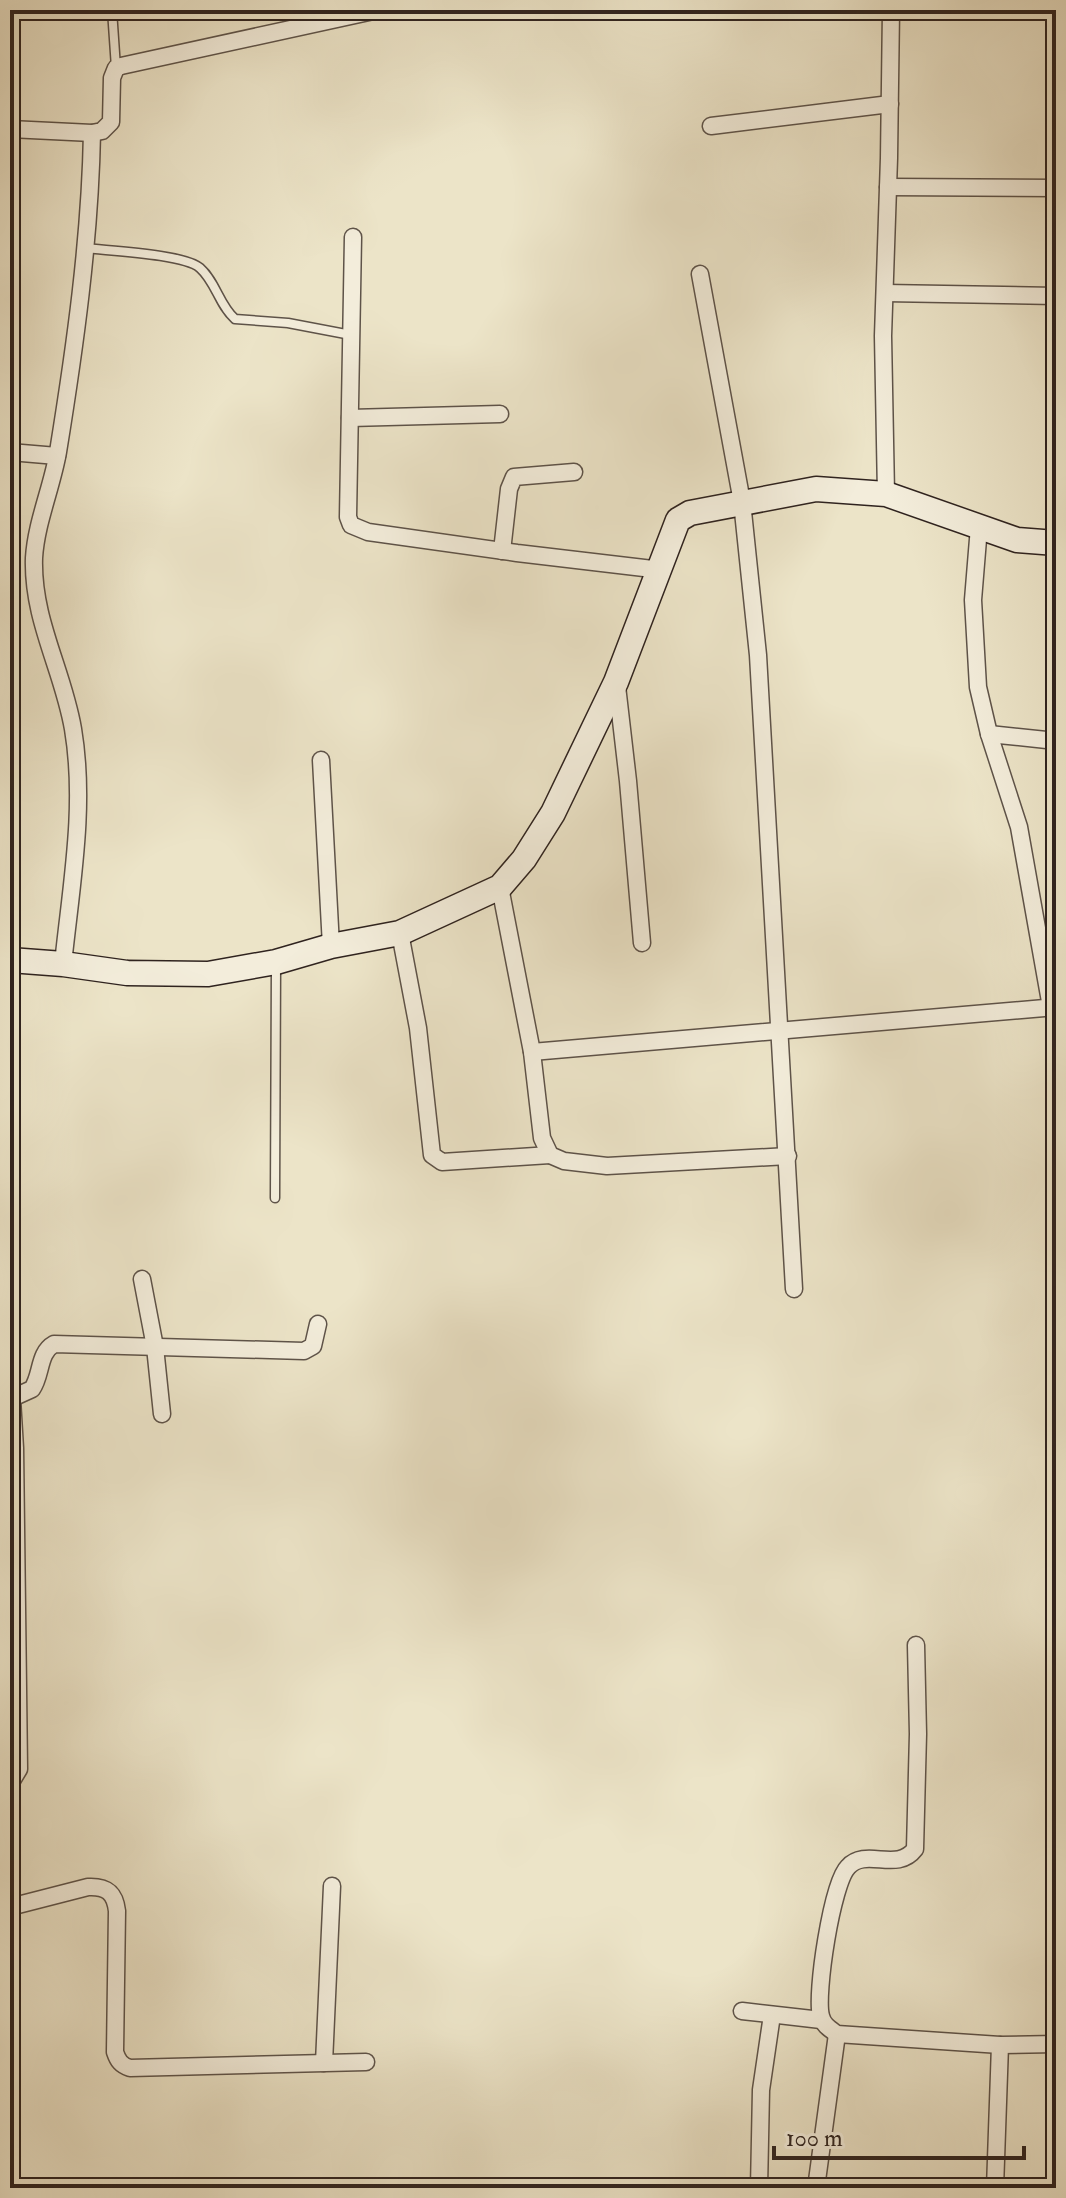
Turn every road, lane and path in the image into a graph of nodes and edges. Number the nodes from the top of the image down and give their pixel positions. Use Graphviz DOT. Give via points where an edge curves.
graph roads {
  1 [pos="112,10"];
  2 [pos="378,10"];
  3 [pos="891,10"];
  4 [pos="116,68"];
  5 [pos="890,104"];
  6 [pos="711,126"];
  7 [pos="10,129"];
  8 [pos="92,133"];
  9 [pos="888,187"];
  10 [pos="1056,188"];
  11 [pos="353,237"];
  12 [pos="85,248"];
  13 [pos="700,274"];
  14 [pos="885,293"];
  15 [pos="1056,296"];
  16 [pos="351,335"];
  17 [pos="500,414"];
  18 [pos="350,418"];
  19 [pos="10,452"];
  20 [pos="57,456"];
  21 [pos="574,472"];
  22 [pos="886,494"];
  23 [pos="742,502"];
  24 [pos="979,527"];
  25 [pos="1056,543"];
  26 [pos="502,551"];
  27 [pos="661,570"];
  28 [pos="616,682"];
  29 [pos="989,734"];
  30 [pos="1056,741"];
  31 [pos="321,760"];
  32 [pos="500,887"];
  33 [pos="400,933"];
  34 [pos="642,943"];
  35 [pos="331,946"];
  36 [pos="10,960"];
  37 [pos="276,962"];
  38 [pos="63,964"];
  39 [pos="1054,1007"];
  40 [pos="778,1031"];
  41 [pos="532,1052"];
  42 [pos="550,1155"];
  43 [pos="788,1156"];
  44 [pos="275,1198"];
  45 [pos="142,1279"];
  46 [pos="794,1289"];
  47 [pos="318,1324"];
  48 [pos="155,1347"];
  49 [pos="11,1399"];
  50 [pos="162,1414"];
  51 [pos="916,1645"];
  52 [pos="10,1784"];
  53 [pos="332,1886"];
  54 [pos="10,1907"];
  55 [pos="742,2011"];
  56 [pos="772,2015"];
  57 [pos="821,2020"];
  58 [pos="837,2034"];
  59 [pos="1056,2044"];
  60 [pos="1000,2045"];
  61 [pos="366,2062"];
  62 [pos="324,2063"];
  63 [pos="320,2188"];
  64 [pos="338,2188"];
  65 [pos="759,2188"];
  66 [pos="816,2188"];
  67 [pos="995,2188"];
  1 -- 4 [label="lane"];
  2 -- 4 [label="street"];
  3 -- 5 [label="street"];
  4 -- 8 [label="street" via="111,122"];
  5 -- 6 [label="street"];
  5 -- 9 [label="street"];
  7 -- 8 [label="street"];
  8 -- 12 [label="street"];
  9 -- 10 [label="street"];
  9 -- 14 [label="street"];
  11 -- 16 [label="street"];
  12 -- 16 [label="lane" via="192,263 235,319"];
  12 -- 20 [label="street"];
  13 -- 23 [label="street"];
  14 -- 15 [label="street"];
  14 -- 22 [label="street"];
  16 -- 18 [label="street"];
  17 -- 18 [label="street"];
  18 -- 26 [label="street" via="351,525 368,532"];
  19 -- 20 [label="street"];
  20 -- 38 [label="street" via="34,569 37,608 72,726 78,770"];
  21 -- 26 [label="street" via="514,477"];
  22 -- 23 [label="street" via="816,489"];
  22 -- 24 [label="street"];
  23 -- 27 [label="street" via="678,520"];
  23 -- 40 [label="street" via="758,655"];
  24 -- 25 [label="street" via="1017,540"];
  24 -- 29 [label="street" via="973,627"];
  26 -- 27 [label="street"];
  27 -- 28 [label="street"];
  28 -- 32 [label="street" via="553,813"];
  28 -- 34 [label="street"];
  29 -- 30 [label="street"];
  29 -- 39 [label="street" via="1019,827"];
  31 -- 35 [label="street"];
  32 -- 33 [label="street"];
  32 -- 41 [label="street"];
  33 -- 35 [label="street"];
  33 -- 42 [label="street" via="418,1028 432,1155 442,1162"];
  35 -- 37 [label="street"];
  36 -- 38 [label="street"];
  37 -- 38 [label="street" via="208,974 127,973"];
  37 -- 44 [label="lane"];
  39 -- 40 [label="street"];
  40 -- 41 [label="street"];
  40 -- 43 [label="street"];
  41 -- 42 [label="street" via="542,1138"];
  42 -- 43 [label="street" via="607,1166"];
  43 -- 46 [label="street"];
  45 -- 48 [label="street"];
  47 -- 48 [label="street" via="313,1346 304,1351"];
  48 -- 49 [label="street" via="48,1346 32,1389"];
  48 -- 50 [label="street"];
  49 -- 52 [label="street" via="19,1769"];
  51 -- 57 [label="street" via="915,1849 901,1860 863,1859 846,1869 831,1911"];
  53 -- 62 [label="street"];
  54 -- 62 [label="street" via="88,1887 112,1893 117,1911 115,2052 123,2065"];
  55 -- 56 [label="street"];
  56 -- 57 [label="street"];
  56 -- 65 [label="street" via="761,2090"];
  57 -- 58 [label="street"];
  58 -- 60 [label="street"];
  58 -- 66 [label="street"];
  59 -- 60 [label="street"];
  60 -- 67 [label="street"];
  61 -- 62 [label="street"];
  63 -- 64 [label="street"];
}
